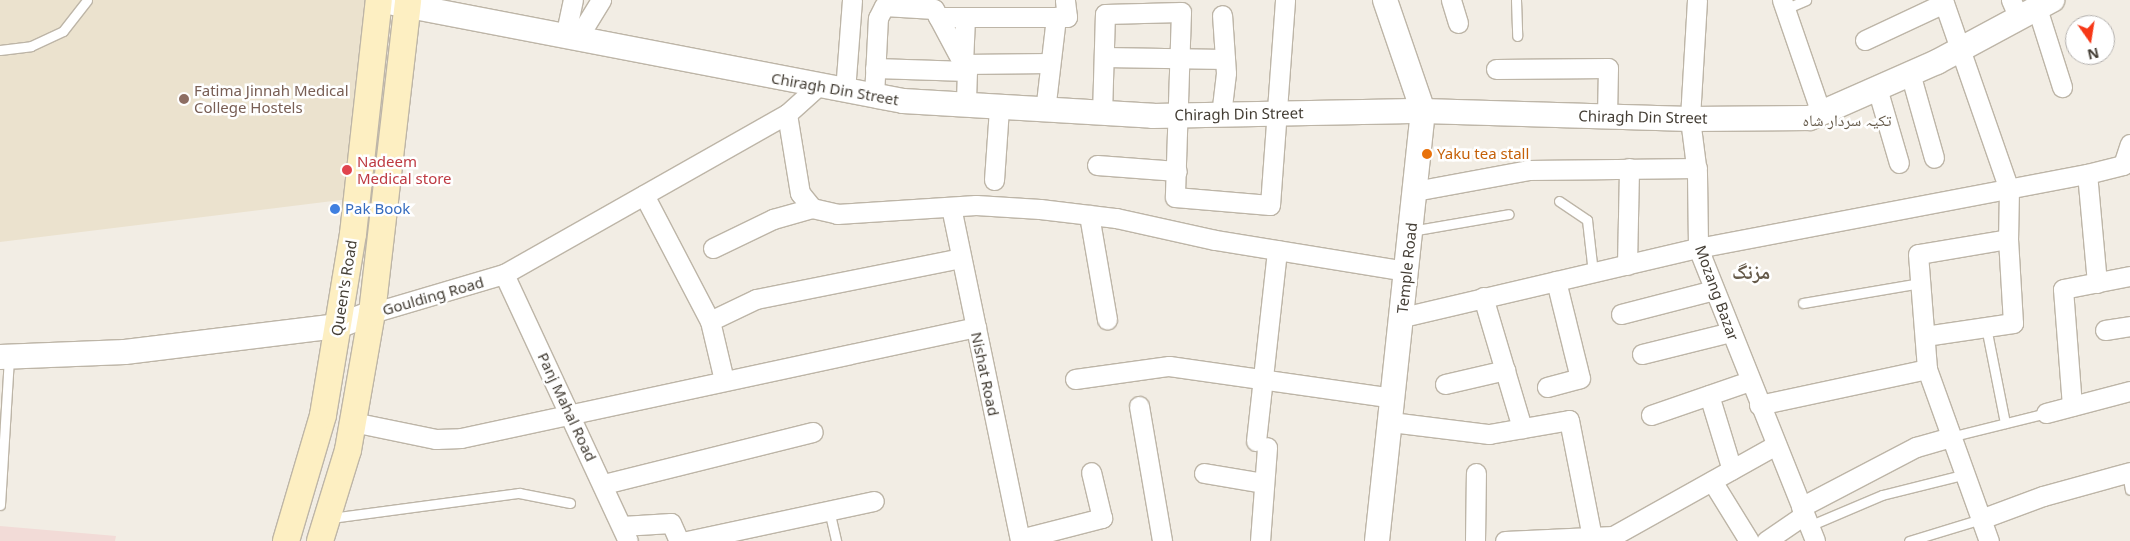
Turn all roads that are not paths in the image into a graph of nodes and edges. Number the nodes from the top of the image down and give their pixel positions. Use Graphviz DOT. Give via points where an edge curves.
graph roads {
  1 [pos="87,0"];
  2 [pos="378,0"];
  3 [pos="573,0"];
  4 [pos="601,0"];
  5 [pos="852,0"];
  6 [pos="1065,0"];
  7 [pos="1285,0"];
  8 [pos="1385,0"];
  9 [pos="1450,0"];
  10 [pos="1516,0"];
  11 [pos="1697,0"];
  12 [pos="1806,0"];
  13 [pos="1944,1"];
  14 [pos="408,3"];
  15 [pos="1783,5"];
  16 [pos="2030,6"];
  17 [pos="1222,15"];
  18 [pos="938,17"];
  19 [pos="1056,17"];
  20 [pos="965,18"];
  21 [pos="1458,23"];
  22 [pos="1517,36"];
  23 [pos="571,38"];
  24 [pos="1865,40"];
  25 [pos="1963,48"];
  26 [pos="0,50"];
  27 [pos="1104,57"];
  28 [pos="1180,58"];
  29 [pos="1225,59"];
  30 [pos="1050,63"];
  31 [pos="875,68"];
  32 [pos="965,68"];
  33 [pos="1496,69"];
  34 [pos="1910,74"];
  35 [pos="817,87"];
  36 [pos="2062,87"];
  37 [pos="1878,88"];
  38 [pos="845,91"];
  39 [pos="874,96"];
  40 [pos="966,106"];
  41 [pos="1000,108"];
  42 [pos="1045,111"];
  43 [pos="1423,111"];
  44 [pos="1821,113"];
  45 [pos="787,114"];
  46 [pos="1102,114"];
  47 [pos="1278,114"];
  48 [pos="1180,115"];
  49 [pos="1221,115"];
  50 [pos="1608,116"];
  51 [pos="1690,119"];
  52 [pos="2130,144"];
  53 [pos="1934,158"];
  54 [pos="1899,163"];
  55 [pos="1096,165"];
  56 [pos="1629,168"];
  57 [pos="1696,168"];
  58 [pos="1177,171"];
  59 [pos="2087,174"];
  60 [pos="994,180"];
  61 [pos="2009,189"];
  62 [pos="1415,191"];
  63 [pos="644,196"];
  64 [pos="1559,200"];
  65 [pos="951,206"];
  66 [pos="812,208"];
  67 [pos="1509,214"];
  68 [pos="1089,215"];
  69 [pos="1411,232"];
  70 [pos="2008,239"];
  71 [pos="713,248"];
  72 [pos="1698,248"];
  73 [pos="1277,250"];
  74 [pos="961,258"];
  75 [pos="1627,265"];
  76 [pos="1407,271"];
  77 [pos="1593,272"];
  78 [pos="504,274"];
  79 [pos="2130,276"];
  80 [pos="1556,281"];
  81 [pos="2097,282"];
  82 [pos="1920,283"];
  83 [pos="1714,290"];
  84 [pos="1483,297"];
  85 [pos="1803,303"];
  86 [pos="372,313"];
  87 [pos="1621,314"];
  88 [pos="1403,316"];
  89 [pos="1107,319"];
  90 [pos="710,321"];
  91 [pos="338,326"];
  92 [pos="2130,326"];
  93 [pos="976,327"];
  94 [pos="1986,327"];
  95 [pos="2104,330"];
  96 [pos="1731,332"];
  97 [pos="1925,336"];
  98 [pos="1642,354"];
  99 [pos="5,357"];
  100 [pos="1927,369"];
  101 [pos="1505,370"];
  102 [pos="1074,378"];
  103 [pos="724,380"];
  104 [pos="1263,380"];
  105 [pos="1750,381"];
  106 [pos="1445,384"];
  107 [pos="1547,387"];
  108 [pos="2130,391"];
  109 [pos="1709,395"];
  110 [pos="1393,398"];
  111 [pos="1759,404"];
  112 [pos="1139,406"];
  113 [pos="2072,406"];
  114 [pos="570,413"];
  115 [pos="2046,413"];
  116 [pos="1651,415"];
  117 [pos="353,422"];
  118 [pos="1391,422"];
  119 [pos="2005,423"];
  120 [pos="1522,428"];
  121 [pos="813,432"];
  122 [pos="1950,437"];
  123 [pos="1776,445"];
  124 [pos="1732,470"];
  125 [pos="1091,472"];
  126 [pos="1204,473"];
  127 [pos="1476,473"];
  128 [pos="1962,475"];
  129 [pos="2129,479"];
  130 [pos="1712,481"];
  131 [pos="1264,482"];
  132 [pos="604,484"];
  133 [pos="874,501"];
  134 [pos="570,503"];
  135 [pos="0,505"];
  136 [pos="829,510"];
  137 [pos="1981,519"];
  138 [pos="1808,522"];
  139 [pos="323,530"];
  140 [pos="625,533"];
  141 [pos="1592,537"];
  142 [pos="1020,540"];
  143 [pos="1770,540"];
  144 [pos="286,541"];
  145 [pos="678,541"];
  146 [pos="687,541"];
  147 [pos="836,541"];
  148 [pos="1162,541"];
  149 [pos="1260,541"];
  150 [pos="1377,541"];
  151 [pos="1476,541"];
  152 [pos="1505,541"];
  153 [pos="1749,541"];
  154 [pos="1909,541"];
  155 [pos="1989,541"];
  1 -- 26 [label="lane" via="63,31 31,46"];
  2 -- 14 [label="street, Chiragh Din Street"];
  2 -- 91 [label="main road, Queen's Road"];
  3 -- 23 [label="street"];
  4 -- 23 [label="street"];
  5 -- 38 [label="street"];
  6 -- 19 [label="street" via="1067,16"];
  7 -- 47 [label="street"];
  8 -- 43 [label="street, Temple Road"];
  9 -- 21 [label="street"];
  10 -- 22 [label="lane"];
  11 -- 51 [label="street, Mozang Bazar"];
  12 -- 15 [label="lane"];
  13 -- 24 [label="street"];
  13 -- 25 [label="street"];
  14 -- 23 [label="street, Chiragh Din Street"];
  14 -- 86 [label="main road, Queen's Road"];
  15 -- 44 [label="street"];
  16 -- 25 [label="street, Chiragh Din Street"];
  16 -- 36 [label="street"];
  17 -- 29 [label="street"];
  18 -- 20 [label="street"];
  18 -- 31 [label="street" via="934,9 884,6 878,18"];
  18 -- 32 [label="street"];
  19 -- 20 [label="street"];
  19 -- 30 [label="street"];
  20 -- 32 [label="street"];
  23 -- 35 [label="street, Chiragh Din Street"];
  25 -- 34 [label="street, Chiragh Din Street"];
  25 -- 61 [label="street"];
  27 -- 28 [label="street"];
  27 -- 28 [label="street" via="1106,14 1181,12"];
  27 -- 46 [label="street"];
  28 -- 29 [label="street"];
  28 -- 48 [label="street"];
  29 -- 49 [label="street"];
  30 -- 32 [label="street"];
  30 -- 42 [label="street"];
  31 -- 32 [label="street"];
  31 -- 39 [label="street"];
  32 -- 40 [label="street"];
  33 -- 50 [label="street" via="1608,68"];
  34 -- 37 [label="street, Chiragh Din Street"];
  34 -- 53 [label="street"];
  35 -- 38 [label="street, Chiragh Din Street"];
  35 -- 45 [label="street, Goulding Road"];
  37 -- 44 [label="street, Chiragh Din Street"];
  37 -- 54 [label="street"];
  38 -- 39 [label="street, Chiragh Din Street"];
  39 -- 40 [label="street, Chiragh Din Street"];
  40 -- 41 [label="street, Chiragh Din Street"];
  41 -- 42 [label="street, Chiragh Din Street"];
  41 -- 60 [label="street"];
  42 -- 46 [label="street, Chiragh Din Street"];
  43 -- 47 [label="street, Chiragh Din Street"];
  43 -- 50 [label="street, Chiragh Din Street"];
  43 -- 62 [label="street, Temple Road"];
  44 -- 51 [label="street, Chiragh Din Street" via="1810,118"];
  45 -- 63 [label="street, Goulding Road"];
  45 -- 66 [label="street" via="800,193"];
  46 -- 48 [label="street, Chiragh Din Street"];
  47 -- 49 [label="street, Chiragh Din Street"];
  47 -- 58 [label="street" via="1270,205 1175,197"];
  48 -- 49 [label="street, Chiragh Din Street"];
  48 -- 58 [label="street"];
  50 -- 51 [label="street, Chiragh Din Street"];
  51 -- 57 [label="street, Mozang Bazar"];
  52 -- 59 [label="street" via="2123,164"];
  55 -- 58 [label="street"];
  56 -- 57 [label="street"];
  56 -- 62 [label="street" via="1528,170"];
  56 -- 75 [label="street"];
  57 -- 72 [label="street, Mozang Bazar"];
  59 -- 61 [label="street"];
  59 -- 81 [label="street"];
  61 -- 70 [label="street"];
  61 -- 72 [label="street"];
  62 -- 69 [label="street, Temple Road"];
  63 -- 78 [label="street, Goulding Road"];
  63 -- 90 [label="street"];
  64 -- 77 [label="lane" via="1587,220"];
  65 -- 66 [label="street" via="836,214"];
  65 -- 68 [label="street"];
  65 -- 74 [label="street, Nishat Road"];
  66 -- 71 [label="street" via="773,218"];
  67 -- 69 [label="lane"];
  68 -- 73 [label="street"];
  68 -- 89 [label="street"];
  69 -- 76 [label="street, Temple Road"];
  70 -- 82 [label="street" via="1918,254"];
  70 -- 94 [label="street" via="2013,323"];
  72 -- 75 [label="street"];
  72 -- 83 [label="street, Mozang Bazar"];
  73 -- 76 [label="street"];
  73 -- 104 [label="street"];
  74 -- 90 [label="street" via="756,299"];
  74 -- 93 [label="street, Nishat Road"];
  75 -- 77 [label="street"];
  76 -- 88 [label="street, Temple Road"];
  77 -- 80 [label="street"];
  78 -- 86 [label="street, Goulding Road"];
  78 -- 114 [label="street, Panj Mahal Road"];
  79 -- 81 [label="street"];
  80 -- 84 [label="street"];
  80 -- 107 [label="street" via="1580,378"];
  81 -- 113 [label="street" via="2063,289"];
  82 -- 85 [label="lane"];
  82 -- 97 [label="street"];
  83 -- 87 [label="street"];
  83 -- 96 [label="street, Mozang Bazar"];
  84 -- 88 [label="street"];
  84 -- 101 [label="street"];
  86 -- 91 [label="street, Goulding Road"];
  86 -- 117 [label="main road, Queen's Road"];
  88 -- 110 [label="street, Temple Road"];
  90 -- 103 [label="street"];
  91 -- 99 [label="street, Goulding Road" via="125,352"];
  91 -- 144 [label="main road, Queen's Road" via="323,415"];
  92 -- 95 [label="street"];
  93 -- 103 [label="street"];
  93 -- 142 [label="street, Nishat Road"];
  94 -- 97 [label="street"];
  94 -- 119 [label="lane"];
  96 -- 98 [label="street"];
  96 -- 105 [label="street, Mozang Bazar"];
  97 -- 100 [label="street"];
  99 -- 135 [label="lane"];
  100 -- 111 [label="street"];
  100 -- 122 [label="street"];
  101 -- 106 [label="street"];
  101 -- 120 [label="street"];
  102 -- 104 [label="street" via="1169,366"];
  103 -- 114 [label="street"];
  104 -- 110 [label="street"];
  104 -- 131 [label="street" via="1261,444"];
  105 -- 109 [label="street"];
  105 -- 111 [label="street, Mozang Bazar"];
  108 -- 113 [label="street"];
  109 -- 116 [label="street"];
  109 -- 124 [label="street"];
  110 -- 118 [label="street, Temple Road"];
  111 -- 123 [label="street, Mozang Bazar"];
  112 -- 148 [label="street"];
  113 -- 115 [label="street"];
  114 -- 117 [label="street" via="461,438 436,438"];
  114 -- 132 [label="street, Panj Mahal Road"];
  115 -- 119 [label="lane"];
  117 -- 139 [label="main road, Queen's Road"];
  118 -- 120 [label="street" via="1489,434"];
  118 -- 150 [label="street, Temple Road"];
  119 -- 122 [label="lane"];
  120 -- 141 [label="street" via="1569,420"];
  121 -- 132 [label="street"];
  122 -- 128 [label="street"];
  122 -- 138 [label="street" via="1916,447"];
  123 -- 124 [label="street"];
  123 -- 138 [label="street, Mozang Bazar"];
  124 -- 130 [label="street"];
  125 -- 142 [label="street" via="1102,518"];
  126 -- 131 [label="street"];
  127 -- 151 [label="street"];
  128 -- 137 [label="street"];
  128 -- 138 [label="lane" via="1882,495"];
  129 -- 137 [label="street" via="2043,496"];
  130 -- 141 [label="street" via="1613,536"];
  130 -- 153 [label="street"];
  131 -- 149 [label="street"];
  132 -- 140 [label="street, Panj Mahal Road"];
  133 -- 136 [label="street"];
  134 -- 139 [label="lane" via="519,493"];
  136 -- 146 [label="street"];
  136 -- 147 [label="lane"];
  137 -- 154 [label="lane"];
  137 -- 155 [label="street"];
  138 -- 143 [label="street"];
  140 -- 145 [label="street" via="671,523"];
  141 -- 152 [label="street"];
}
